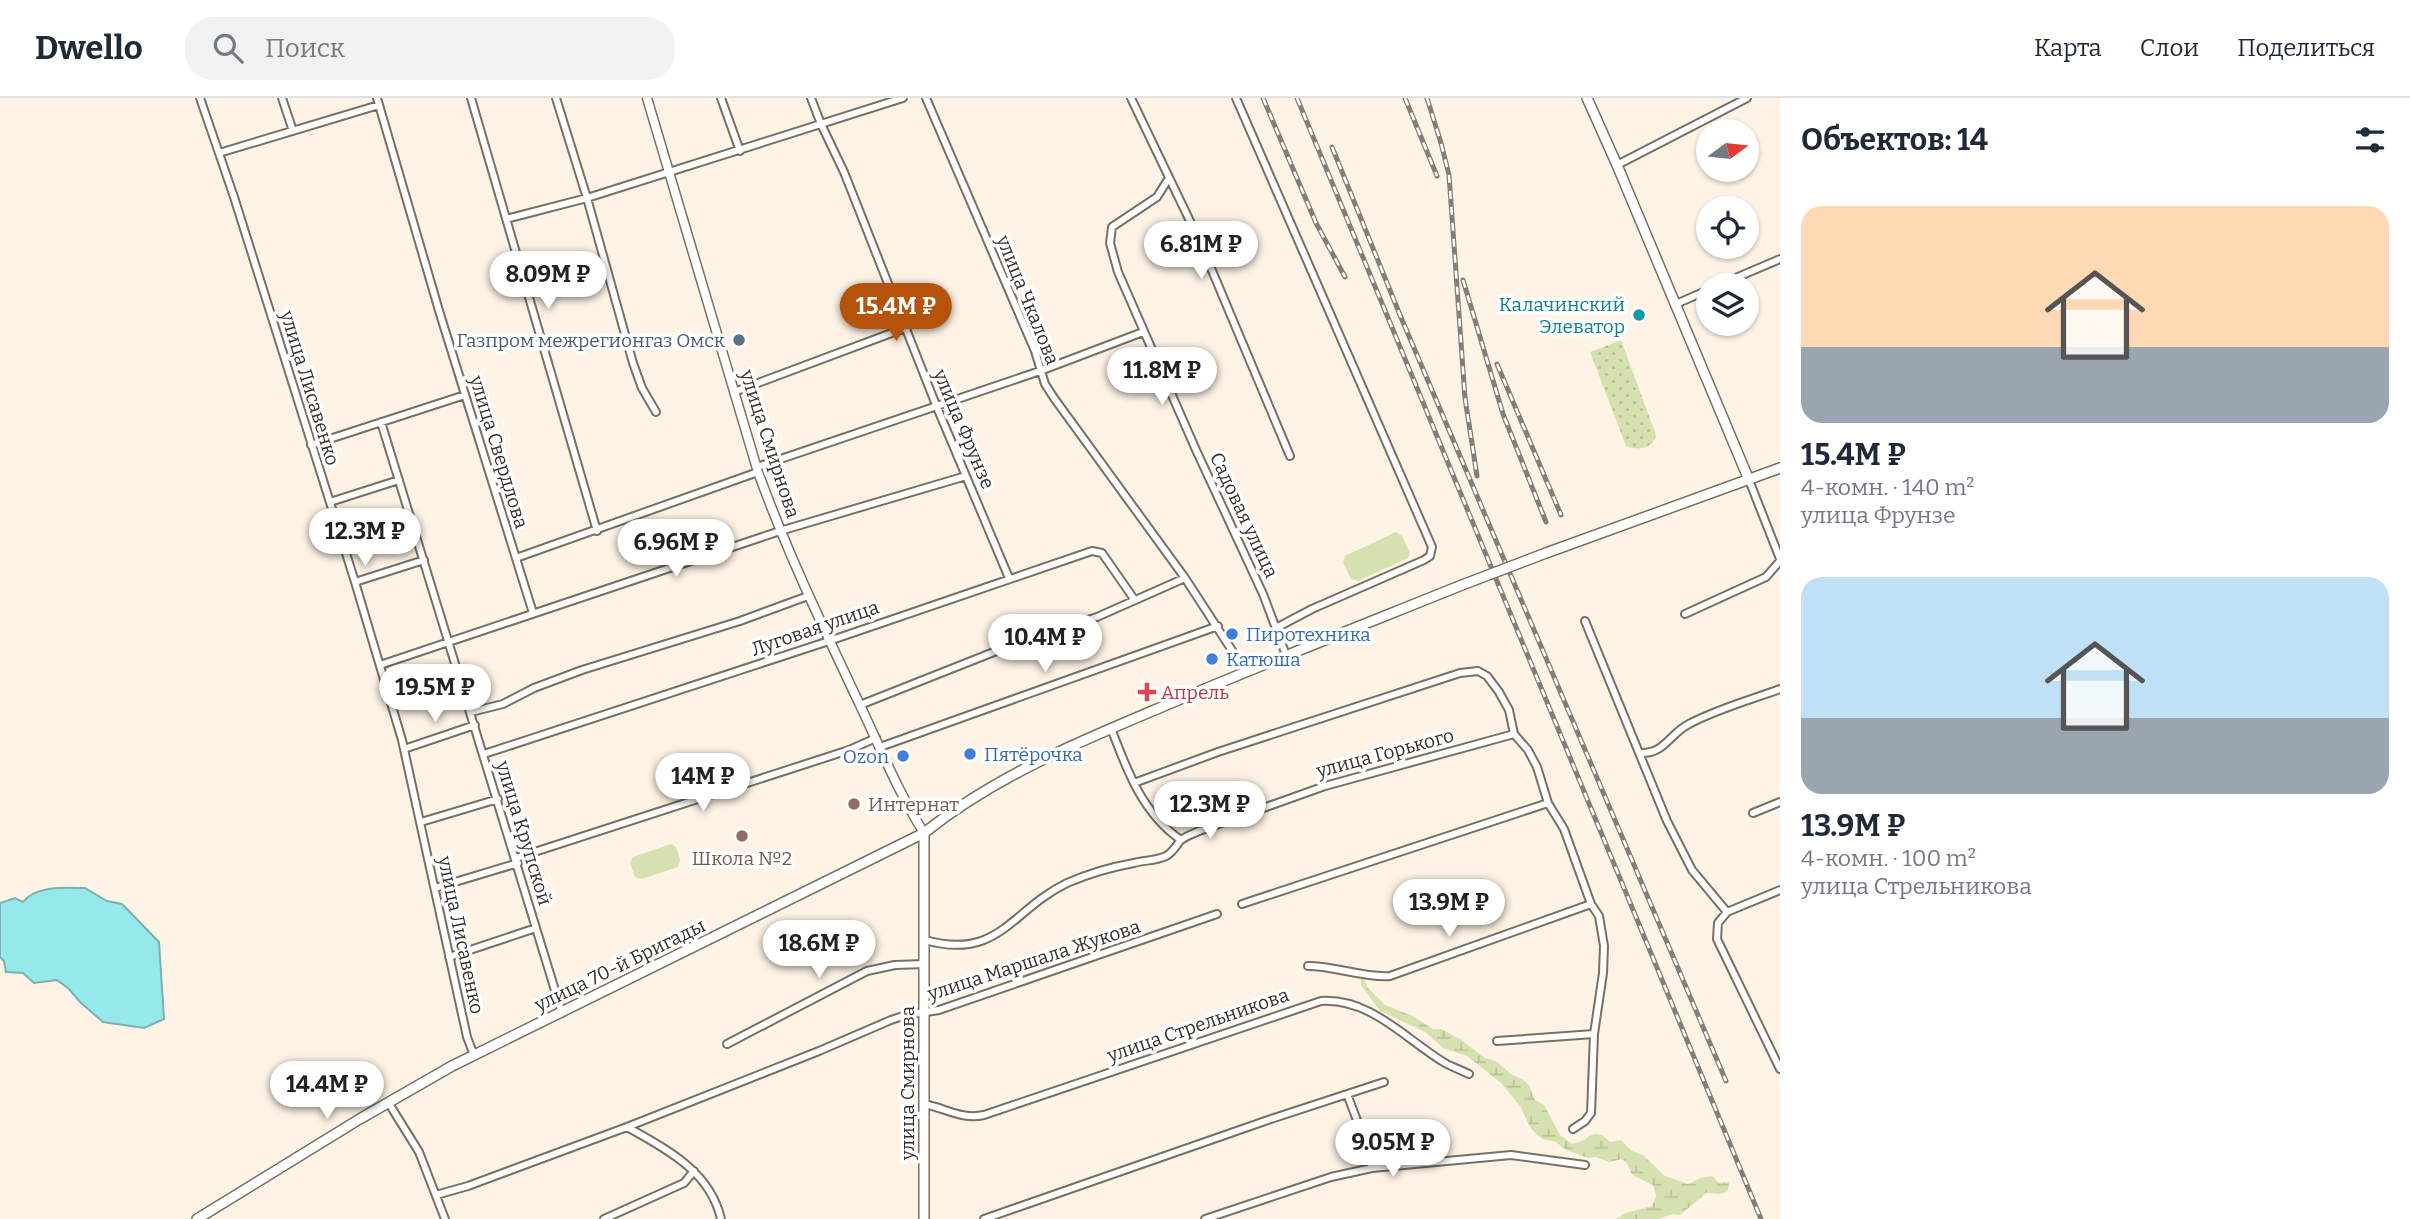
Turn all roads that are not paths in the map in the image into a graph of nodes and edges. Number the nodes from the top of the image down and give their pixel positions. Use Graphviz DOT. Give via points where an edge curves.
graph roads {
  1 [pos="200,98"];
  2 [pos="282,98"];
  3 [pos="471,98"];
  4 [pos="555,98"];
  5 [pos="647,98"];
  6 [pos="721,98"];
  7 [pos="811,98"];
  8 [pos="903,98"];
  9 [pos="926,98"];
  10 [pos="1131,98"];
  11 [pos="1236,98"];
  12 [pos="1587,98"];
  13 [pos="1747,98"];
  14 [pos="892,100"];
  15 [pos="378,102"];
  16 [pos="821,124"];
  17 [pos="293,131"];
  18 [pos="740,151"];
  19 [pos="219,153"];
  20 [pos="1617,165"];
  21 [pos="669,172"];
  22 [pos="1169,178"];
  23 [pos="587,198"];
  24 [pos="506,219"];
  25 [pos="1780,259"];
  26 [pos="1747,273"];
  27 [pos="1696,295"];
  28 [pos="1676,304"];
  29 [pos="905,328"];
  30 [pos="1143,332"];
  31 [pos="1040,371"];
  32 [pos="734,392"];
  33 [pos="465,395"];
  34 [pos="936,405"];
  35 [pos="656,412"];
  36 [pos="381,422"];
  37 [pos="311,444"];
  38 [pos="1290,456"];
  39 [pos="1780,468"];
  40 [pos="758,469"];
  41 [pos="966,476"];
  42 [pos="399,480"];
  43 [pos="1749,480"];
  44 [pos="330,502"];
  45 [pos="597,531"];
  46 [pos="780,531"];
  47 [pos="516,558"];
  48 [pos="424,560"];
  49 [pos="1780,560"];
  50 [pos="1009,578"];
  51 [pos="1185,578"];
  52 [pos="355,582"];
  53 [pos="808,596"];
  54 [pos="1134,599"];
  55 [pos="533,614"];
  56 [pos="1685,614"];
  57 [pos="1585,621"];
  58 [pos="1218,626"];
  59 [pos="1276,628"];
  60 [pos="830,641"];
  61 [pos="449,642"];
  62 [pos="1286,655"];
  63 [pos="380,666"];
  64 [pos="1246,672"];
  65 [pos="1780,689"];
  66 [pos="860,705"];
  67 [pos="471,712"];
  68 [pos="475,725"];
  69 [pos="1111,728"];
  70 [pos="1514,734"];
  71 [pos="876,738"];
  72 [pos="880,747"];
  73 [pos="404,749"];
  74 [pos="1640,753"];
  75 [pos="484,754"];
  76 [pos="1134,783"];
  77 [pos="498,799"];
  78 [pos="1780,802"];
  79 [pos="1548,803"];
  80 [pos="1753,813"];
  81 [pos="421,822"];
  82 [pos="924,833"];
  83 [pos="1181,840"];
  84 [pos="517,860"];
  85 [pos="435,888"];
  86 [pos="1780,890"];
  87 [pos="1242,904"];
  88 [pos="1591,904"];
  89 [pos="1727,912"];
  90 [pos="1217,914"];
  91 [pos="536,928"];
  92 [pos="925,940"];
  93 [pos="449,957"];
  94 [pos="925,964"];
  95 [pos="1308,966"];
  96 [pos="562,1013"];
  97 [pos="925,1013"];
  98 [pos="1594,1034"];
  99 [pos="1497,1041"];
  100 [pos="727,1044"];
  101 [pos="474,1055"];
  102 [pos="1780,1069"];
  103 [pos="1469,1074"];
  104 [pos="1384,1082"];
  105 [pos="1348,1094"];
  106 [pos="388,1102"];
  107 [pos="924,1104"];
  108 [pos="627,1127"];
  109 [pos="1573,1129"];
  110 [pos="1585,1165"];
  111 [pos="1372,1168"];
  112 [pos="694,1171"];
  113 [pos="436,1195"];
  114 [pos="197,1219"];
  115 [pos="445,1219"];
  116 [pos="604,1219"];
  117 [pos="721,1219"];
  118 [pos="924,1219"];
  119 [pos="984,1219"];
  120 [pos="1205,1219"];
  1 -- 19 [label="street, улица Лисавенко"];
  2 -- 17 [label="street"];
  3 -- 24 [label="street"];
  4 -- 23 [label="street"];
  5 -- 21 [label="street, улица Смирнова"];
  6 -- 18 [label="street"];
  7 -- 16 [label="street, улица Фрунзе"];
  8 -- 14 [label="street"];
  9 -- 31 [label="street, улица Чкалова"];
  10 -- 22 [label="street"];
  11 -- 59 [label="street" via="1432,547 1424,561"];
  12 -- 20 [label="main road"];
  13 -- 20 [label="street"];
  14 -- 16 [label="street"];
  15 -- 17 [label="street"];
  15 -- 33 [label="street, улица Свердлова"];
  16 -- 18 [label="street"];
  16 -- 29 [label="street, улица Фрунзе"];
  17 -- 19 [label="street"];
  18 -- 21 [label="street"];
  19 -- 37 [label="street, улица Лисавенко"];
  20 -- 28 [label="main road"];
  21 -- 23 [label="street"];
  21 -- 32 [label="street, улица Смирнова"];
  22 -- 30 [label="street, Садовая улица" via="1157,197 1118,222 1110,234 1118,272"];
  22 -- 38 [label="street"];
  23 -- 24 [label="street"];
  23 -- 35 [label="street" via="642,388"];
  24 -- 45 [label="street"];
  25 -- 26 [label="street"];
  27 -- 28 [label="street"];
  28 -- 43 [label="main road"];
  29 -- 32 [label="street"];
  29 -- 34 [label="street, улица Фрунзе"];
  30 -- 31 [label="street"];
  30 -- 59 [label="street, Садовая улица"];
  31 -- 34 [label="street"];
  31 -- 51 [label="street, улица Чкалова" via="1080,436"];
  32 -- 40 [label="street, улица Смирнова"];
  33 -- 36 [label="street"];
  33 -- 47 [label="street, улица Свердлова"];
  34 -- 40 [label="street"];
  34 -- 41 [label="street, улица Фрунзе"];
  36 -- 37 [label="street"];
  36 -- 42 [label="street, улица Крупской"];
  37 -- 44 [label="street, улица Лисавенко"];
  39 -- 43 [label="main road, улица 70-й Бригады"];
  40 -- 45 [label="street"];
  40 -- 46 [label="street, улица Смирнова"];
  41 -- 46 [label="street"];
  41 -- 50 [label="street, улица Фрунзе"];
  42 -- 44 [label="street"];
  42 -- 48 [label="street, улица Крупской"];
  43 -- 49 [label="street"];
  43 -- 62 [label="main road, улица 70-й Бригады, bridge"];
  44 -- 52 [label="street, улица Лисавенко"];
  45 -- 47 [label="street"];
  46 -- 53 [label="street, улица Смирнова"];
  46 -- 55 [label="street"];
  47 -- 55 [label="street, улица Свердлова"];
  48 -- 52 [label="street"];
  48 -- 61 [label="street, улица Крупской"];
  49 -- 56 [label="street" via="1766,576"];
  50 -- 54 [label="street, Луговая улица" via="1097,551"];
  50 -- 60 [label="street, Луговая улица"];
  51 -- 54 [label="street"];
  51 -- 58 [label="street, улица Чкалова"];
  52 -- 63 [label="street, улица Лисавенко"];
  53 -- 60 [label="street, улица Смирнова"];
  53 -- 67 [label="street" via="614,659 534,688 503,705"];
  54 -- 66 [label="street"];
  55 -- 61 [label="street"];
  57 -- 74 [label="street"];
  58 -- 64 [label="street, улица Чкалова"];
  58 -- 72 [label="street"];
  59 -- 62 [label="street, Садовая улица"];
  60 -- 66 [label="street, улица Смирнова"];
  60 -- 75 [label="street, Луговая улица"];
  61 -- 63 [label="street"];
  61 -- 67 [label="street, улица Крупской"];
  62 -- 64 [label="main road, улица 70-й Бригады"];
  63 -- 73 [label="street, улица Лисавенко"];
  64 -- 69 [label="main road, улица 70-й Бригады"];
  65 -- 74 [label="street" via="1690,723 1658,751"];
  66 -- 71 [label="street, улица Смирнова"];
  67 -- 68 [label="street, улица Крупской"];
  68 -- 73 [label="street"];
  68 -- 75 [label="street, улица Крупской"];
  69 -- 76 [label="street"];
  69 -- 82 [label="main road, улица 70-й Бригады" via="975,795"];
  70 -- 76 [label="street" via="1508,710 1487,676 1478,671 1460,673"];
  70 -- 79 [label="street" via="1537,767"];
  70 -- 83 [label="street, улица Горького" via="1325,786"];
  71 -- 72 [label="street, улица Смирнова"];
  71 -- 84 [label="street"];
  72 -- 82 [label="street, улица Смирнова"];
  73 -- 81 [label="street, улица Лисавенко"];
  74 -- 89 [label="street" via="1692,870"];
  75 -- 77 [label="street, улица Крупской"];
  76 -- 83 [label="street" via="1164,829"];
  77 -- 81 [label="street"];
  77 -- 84 [label="street, улица Крупской"];
  78 -- 80 [label="street"];
  79 -- 87 [label="street"];
  79 -- 88 [label="street" via="1564,829"];
  81 -- 85 [label="street, улица Лисавенко"];
  82 -- 92 [label="main road, улица Смирнова"];
  82 -- 96 [label="main road, улица 70-й Бригады"];
  83 -- 92 [label="street, улица Горького" via="1167,856 1108,868 1065,885 991,938 960,947"];
  84 -- 85 [label="street"];
  84 -- 91 [label="street, улица Крупской"];
  85 -- 93 [label="street, улица Лисавенко"];
  86 -- 89 [label="street"];
  88 -- 95 [label="street" via="1390,976"];
  88 -- 98 [label="street" via="1599,916 1604,946"];
  89 -- 102 [label="street" via="1718,923 1717,939"];
  90 -- 97 [label="street, улица Маршала Жукова"];
  91 -- 93 [label="street"];
  91 -- 96 [label="street, улица Крупской"];
  92 -- 94 [label="main road, улица Смирнова"];
  93 -- 101 [label="street, улица Лисавенко"];
  94 -- 97 [label="main road, улица Смирнова"];
  94 -- 100 [label="street" via="867,971"];
  96 -- 101 [label="main road, улица 70-й Бригады"];
  97 -- 107 [label="main road, улица Смирнова"];
  97 -- 108 [label="street, улица Маршала Жукова" via="891,1020"];
  98 -- 99 [label="street"];
  98 -- 109 [label="street" via="1591,1113"];
  101 -- 106 [label="main road, улица 70-й Бригады"];
  103 -- 107 [label="street, улица Стрельникова" via="1370,1012 1332,1000 984,1115 964,1117"];
  104 -- 105 [label="street"];
  105 -- 111 [label="street"];
  105 -- 119 [label="street"];
  106 -- 113 [label="street" via="412,1137"];
  106 -- 114 [label="main road, улица 70-й Бригады"];
  107 -- 118 [label="main road, улица Смирнова"];
  108 -- 112 [label="street"];
  108 -- 113 [label="street, улица Маршала Жукова"];
  110 -- 111 [label="street" via="1511,1155"];
  111 -- 120 [label="street"];
  112 -- 116 [label="street" via="684,1183"];
  112 -- 117 [label="street" via="709,1189"];
  113 -- 115 [label="street"];
}
